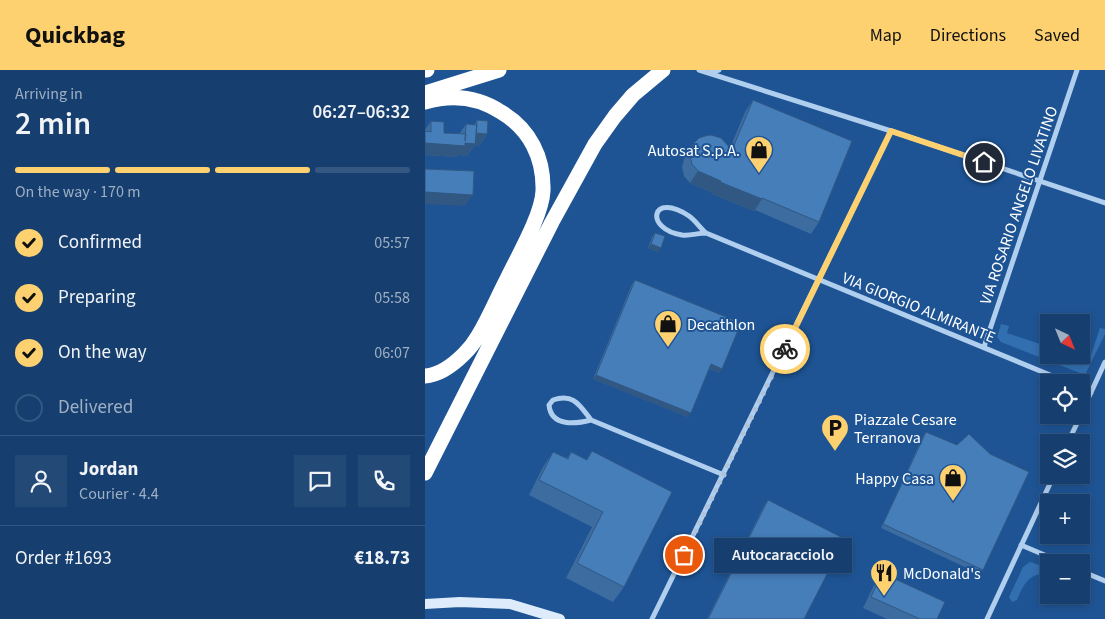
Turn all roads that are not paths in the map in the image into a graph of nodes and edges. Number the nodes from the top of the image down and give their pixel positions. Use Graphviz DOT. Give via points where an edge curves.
graph roads {
  1 [pos="499,70"];
  2 [pos="663,70"];
  3 [pos="699,70"];
  4 [pos="719,70"];
  5 [pos="1077,70"];
  6 [pos="707,73"];
  7 [pos="425,92"];
  8 [pos="425,102"];
  9 [pos="891,131"];
  10 [pos="1040,182"];
  11 [pos="1105,203"];
  12 [pos="706,233"];
  13 [pos="819,280"];
  14 [pos="984,347"];
  15 [pos="1105,362"];
  16 [pos="1048,374"];
  17 [pos="425,376"];
  18 [pos="1091,393"];
  19 [pos="591,420"];
  20 [pos="425,473"];
  21 [pos="724,475"];
  22 [pos="1049,484"];
  23 [pos="1021,546"];
  24 [pos="1041,554"];
  25 [pos="1090,575"];
  26 [pos="1105,581"];
  27 [pos="425,604"];
  28 [pos="560,619"];
  29 [pos="652,619"];
  30 [pos="987,619"];
  1 -- 7 [label="highway"];
  2 -- 20 [label="highway" via="633,95 595,144"];
  3 -- 6 [label="street"];
  4 -- 6 [label="street"];
  5 -- 10 [label="street, VIA ROSARIO ANGELO LIVATINO"];
  6 -- 9 [label="street"];
  8 -- 17 [label="highway" via="451,97 474,99 494,107 526,132 537,151 543,173 543,194 531,229 477,338 450,367"];
  9 -- 10 [label="street"];
  9 -- 13 [label="street"];
  10 -- 11 [label="street"];
  10 -- 14 [label="street, VIA ROSARIO ANGELO LIVATINO"];
  12 -- 12 [label="street, VIA GIORGIO ALMIRANTE" via="681,212 667,207 657,212 656,218 664,228 681,235"];
  12 -- 13 [label="street, VIA GIORGIO ALMIRANTE"];
  13 -- 14 [label="street, VIA GIORGIO ALMIRANTE"];
  13 -- 21 [label="street"];
  14 -- 16 [label="street, VIA GIORGIO ALMIRANTE"];
  15 -- 18 [label="street"];
  19 -- 19 [label="street" via="583,407 567,398 553,400 549,406 554,418 571,424"];
  19 -- 21 [label="street"];
  21 -- 29 [label="street"];
  22 -- 23 [label="street"];
  23 -- 24 [label="street"];
  23 -- 30 [label="street"];
  25 -- 26 [label="street"];
  27 -- 28 [label="street" via="510,604"];
}
